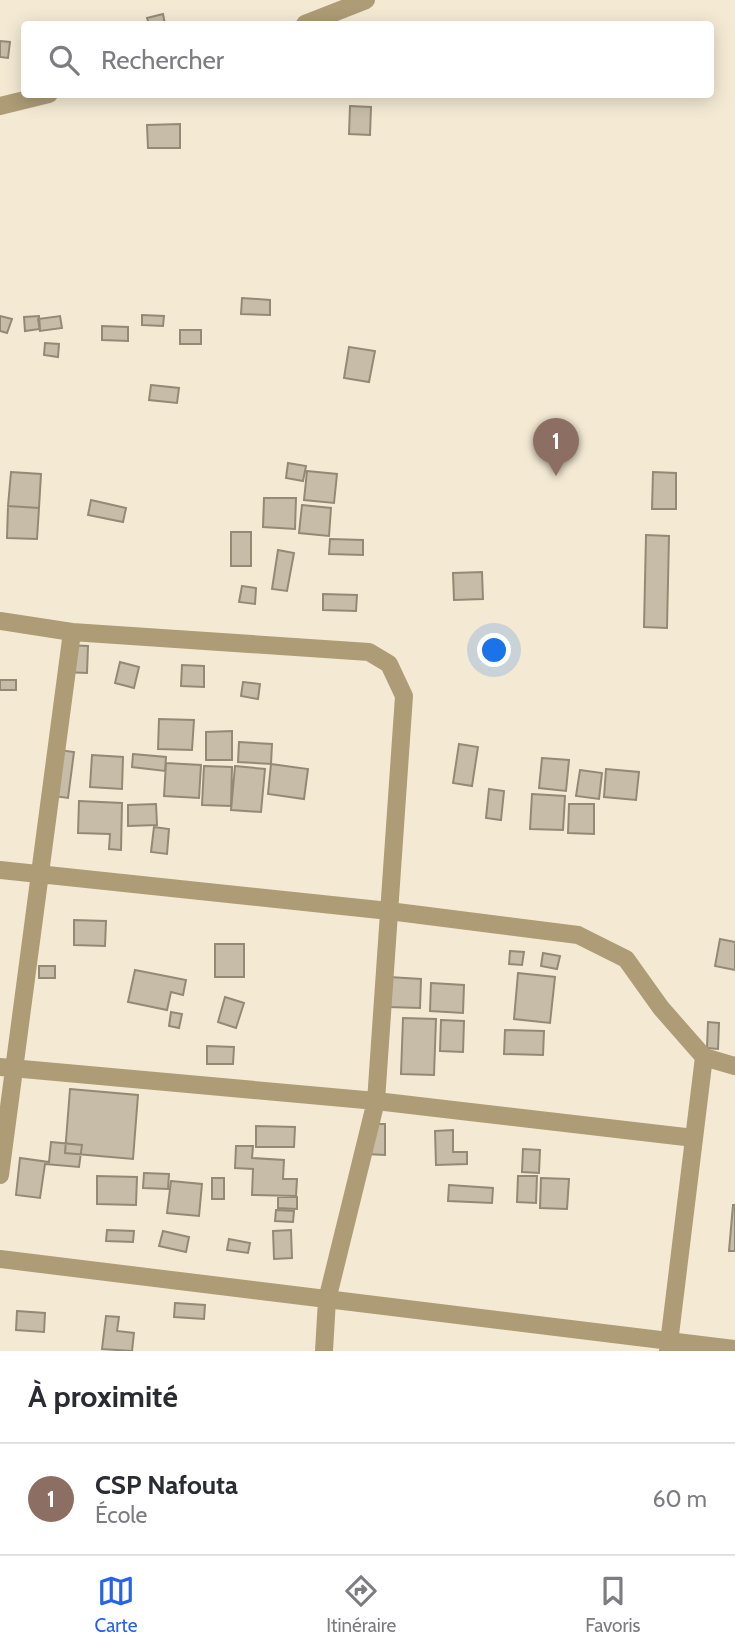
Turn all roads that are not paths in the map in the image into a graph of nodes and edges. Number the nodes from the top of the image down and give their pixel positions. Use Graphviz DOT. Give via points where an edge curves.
graph roads {
  1 [pos="366,0"];
  2 [pos="313,21"];
  3 [pos="33,98"];
  4 [pos="0,106"];
  5 [pos="0,621"];
  6 [pos="72,632"];
  7 [pos="0,870"];
  8 [pos="40,875"];
  9 [pos="389,911"];
  10 [pos="704,1057"];
  11 [pos="735,1066"];
  12 [pos="7,1067"];
  13 [pos="376,1101"];
  14 [pos="694,1138"];
  15 [pos="0,1175"];
  16 [pos="0,1259"];
  17 [pos="327,1300"];
  18 [pos="669,1346"];
  19 [pos="735,1349"];
  20 [pos="324,1351"];
  1 -- 2 [label="street"];
  3 -- 4 [label="street"];
  5 -- 6 [label="street"];
  6 -- 8 [label="street"];
  6 -- 9 [label="street" via="369,652 389,664 404,696"];
  7 -- 8 [label="street"];
  8 -- 9 [label="street"];
  8 -- 12 [label="street"];
  9 -- 10 [label="street" via="578,935 626,959"];
  9 -- 13 [label="street"];
  10 -- 11 [label="street"];
  10 -- 14 [label="street"];
  12 -- 13 [label="street"];
  12 -- 15 [label="street"];
  13 -- 14 [label="street"];
  13 -- 17 [label="street"];
  14 -- 18 [label="street"];
  16 -- 17 [label="street"];
  17 -- 18 [label="street"];
  17 -- 20 [label="street"];
  18 -- 19 [label="street"];
}
